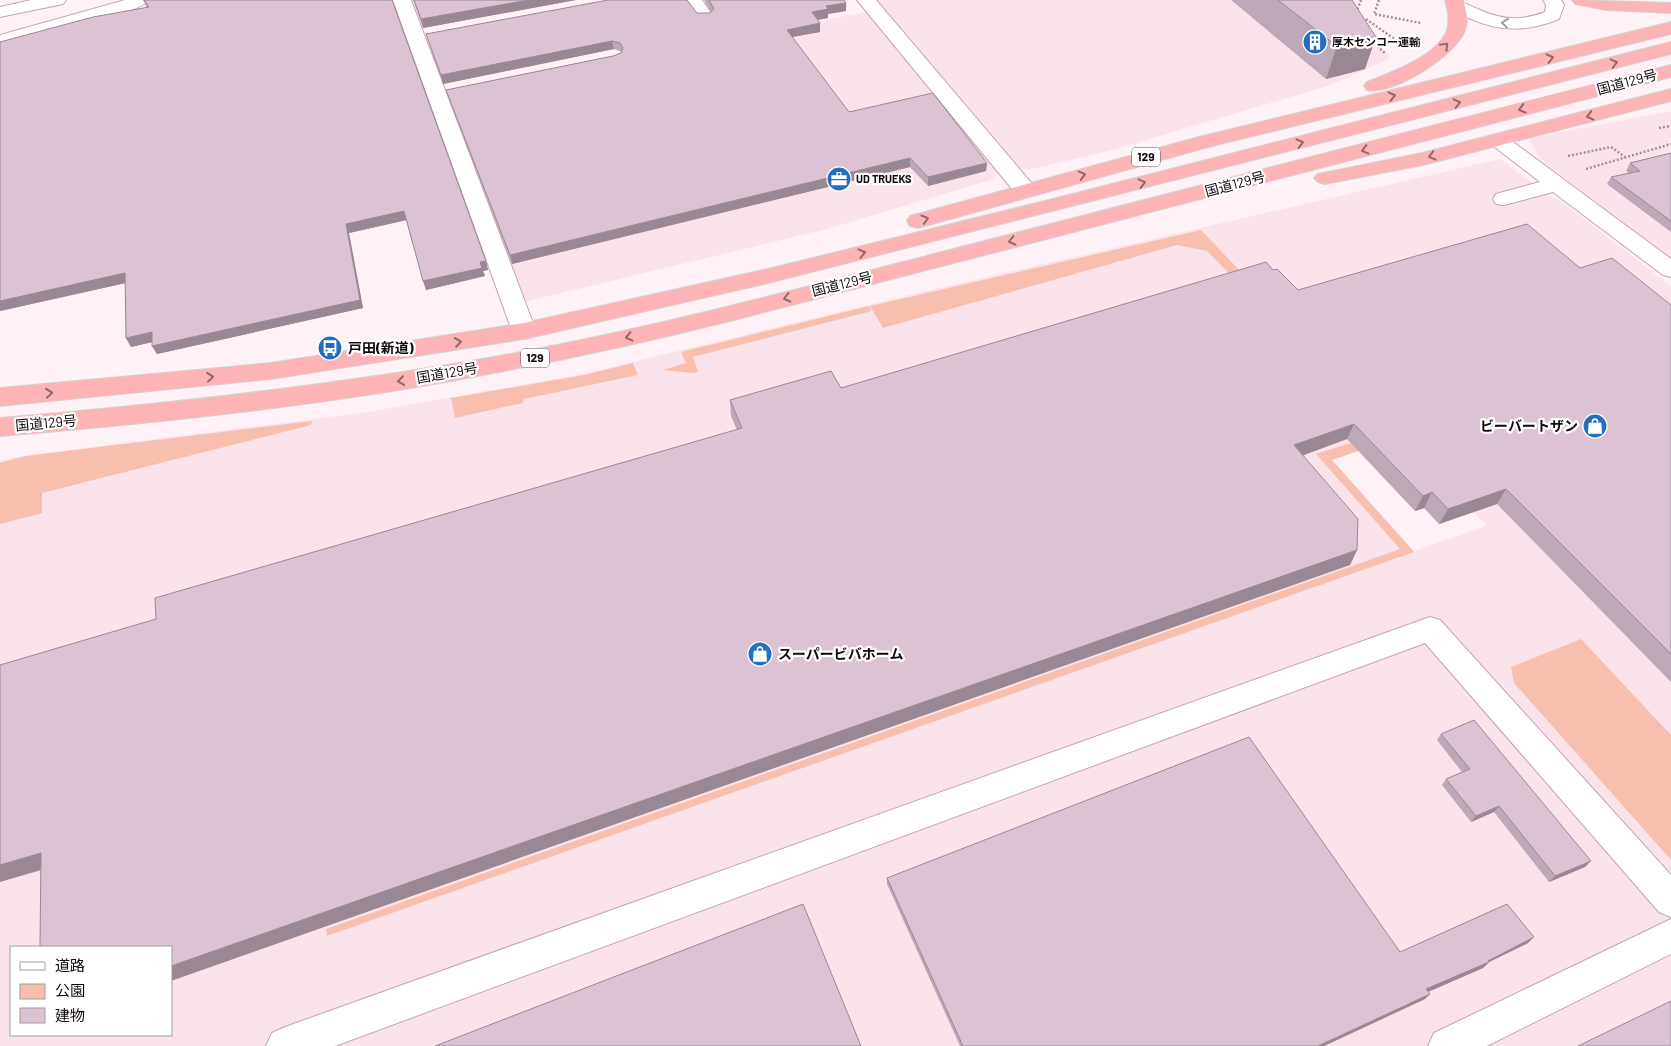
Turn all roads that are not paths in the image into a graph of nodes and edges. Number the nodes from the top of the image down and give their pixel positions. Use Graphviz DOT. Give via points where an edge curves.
graph roads {
  1 [pos="57,0"];
  2 [pos="141,0"];
  3 [pos="402,0"];
  4 [pos="694,0"];
  5 [pos="866,0"];
  6 [pos="1552,0"];
  7 [pos="1581,0"];
  8 [pos="1456,3"];
  9 [pos="1671,8"];
  10 [pos="0,12"];
  11 [pos="704,16"];
  12 [pos="1671,28"];
  13 [pos="435,34"];
  14 [pos="416,37"];
  15 [pos="0,41"];
  16 [pos="1671,48"];
  17 [pos="1671,70"];
  18 [pos="1667,97"];
  19 [pos="1498,140"];
  20 [pos="1206,141"];
  21 [pos="1557,184"];
  22 [pos="1025,190"];
  23 [pos="1504,199"];
  24 [pos="1060,229"];
  25 [pos="1671,270"];
  26 [pos="627,308"];
  27 [pos="524,331"];
  28 [pos="0,397"];
  29 [pos="0,427"];
  30 [pos="1671,900"];
  31 [pos="1671,936"];
  32 [pos="285,1046"];
  33 [pos="1447,1046"];
  1 -- 10 [label="street"];
  2 -- 15 [label="street"];
  3 -- 14 [label="street"];
  4 -- 11 [label="street"];
  5 -- 22 [label="street"];
  6 -- 8 [label="street, one-way" via="1553,16 1538,23 1522,25 1486,20"];
  7 -- 9 [label="highway" via="1606,5"];
  20 -- 8 [label="highway, one-way" via="1403,76 1428,62 1456,34"];
  20 -- 12 [label="highway, 129, one-way"];
  13 -- 14 [label="street"];
  14 -- 27 [label="street" via="444,91"];
  26 -- 16 [label="highway, 国道129号 / 129, one-way" via="1054,206"];
  17 -- 24 [label="highway, 国道129号 / 129, one-way"];
  18 -- 19 [label="highway, 129, one-way"];
  19 -- 21 [label="street"];
  19 -- 24 [label="highway, 129, one-way" via="1424,159"];
  22 -- 20 [label="highway, 129, one-way"];
  21 -- 23 [label="street"];
  21 -- 25 [label="street"];
  26 -- 22 [label="highway, 129, one-way" via="834,244"];
  24 -- 29 [label="highway, 国道129号 / 129, one-way" via="537,358 267,400"];
  26 -- 27 [label="highway, 国道129号 / 129"];
  28 -- 27 [label="highway, 国道129号 / 129, one-way" via="271,371"];
  30 -- 32 [label="street" via="1430,629"];
  31 -- 33 [label="street"];
}
